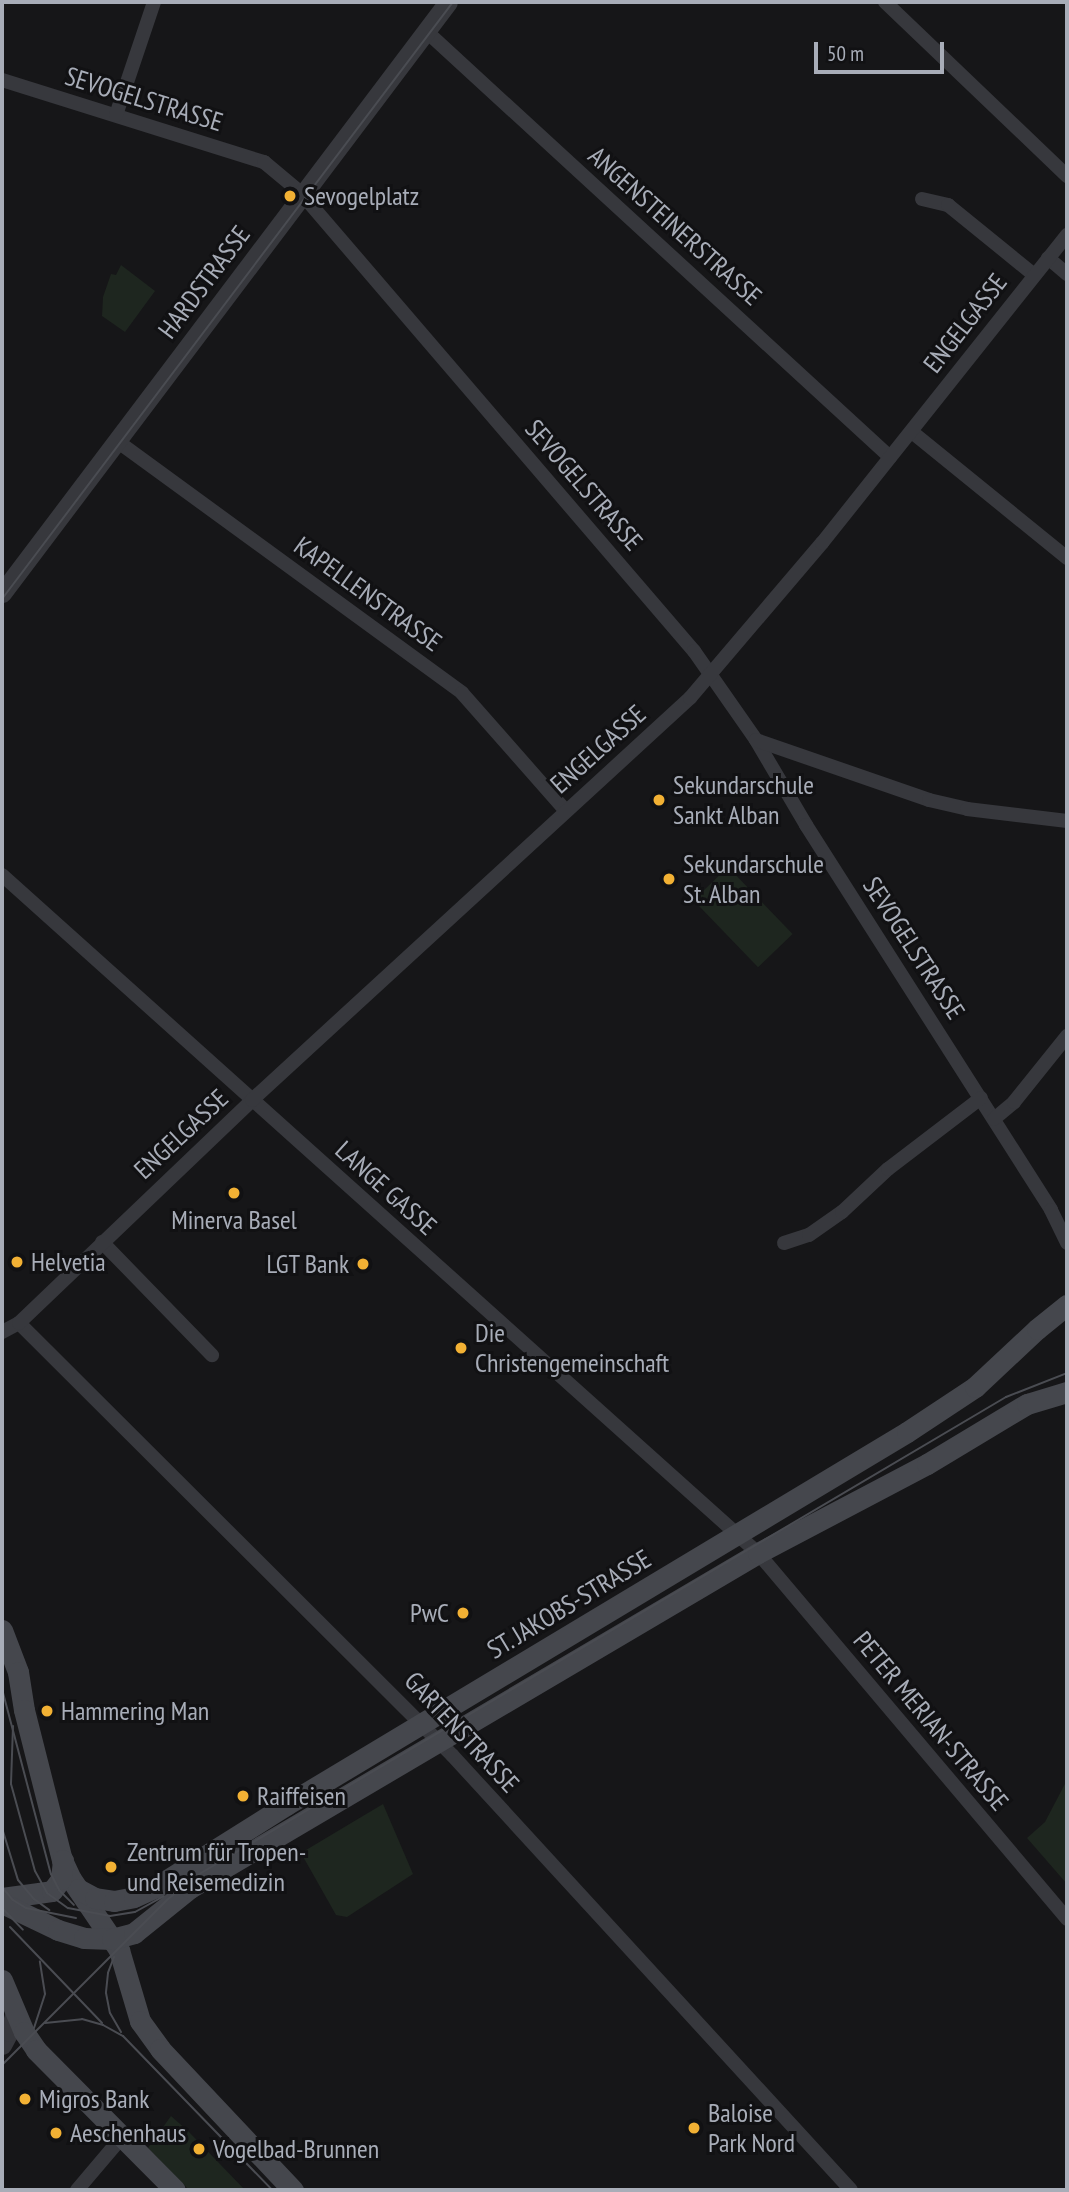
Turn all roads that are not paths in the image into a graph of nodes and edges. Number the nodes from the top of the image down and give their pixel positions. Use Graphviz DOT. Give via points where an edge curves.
graph roads {
  1 [pos="154,2"];
  2 [pos="448,2"];
  3 [pos="885,2"];
  4 [pos="426,32"];
  5 [pos="2,80"];
  6 [pos="116,115"];
  7 [pos="1067,176"];
  8 [pos="302,195"];
  9 [pos="922,199"];
  10 [pos="1067,235"];
  11 [pos="1048,258"];
  12 [pos="1067,274"];
  13 [pos="1034,275"];
  14 [pos="912,432"];
  15 [pos="117,441"];
  16 [pos="890,457"];
  17 [pos="1067,558"];
  18 [pos="2,593"];
  19 [pos="711,675"];
  20 [pos="756,740"];
  21 [pos="566,811"];
  22 [pos="1067,821"];
  23 [pos="2,875"];
  24 [pos="1067,1035"];
  25 [pos="981,1098"];
  26 [pos="252,1100"];
  27 [pos="994,1119"];
  28 [pos="102,1242"];
  29 [pos="783,1243"];
  30 [pos="1067,1243"];
  31 [pos="1067,1305"];
  32 [pos="19,1323"];
  33 [pos="2,1332"];
  34 [pos="212,1354"];
  35 [pos="1067,1392"];
  36 [pos="738,1536"];
  37 [pos="758,1553"];
  38 [pos="2,1630"];
  39 [pos="2,1682"];
  40 [pos="24,1710"];
  41 [pos="423,1725"];
  42 [pos="439,1741"];
  43 [pos="62,1860"];
  44 [pos="78,1889"];
  45 [pos="2,1901"];
  46 [pos="1067,1919"];
  47 [pos="112,1939"];
  48 [pos="2,1980"];
  49 [pos="15,2012"];
  50 [pos="2,2045"];
  51 [pos="122,2137"];
  52 [pos="77,2190"];
  53 [pos="175,2190"];
  54 [pos="293,2190"];
  55 [pos="851,2190"];
  1 -- 6 [label="street"];
  2 -- 4 [label="street, HARDSTRASSE"];
  3 -- 7 [label="street"];
  4 -- 8 [label="street, HARDSTRASSE"];
  4 -- 16 [label="street, ANGENSTEINERSTRASSE"];
  5 -- 6 [label="street, SEVOGELSTRASSE"];
  6 -- 8 [label="street, SEVOGELSTRASSE" via="264,162"];
  8 -- 15 [label="street, HARDSTRASSE"];
  8 -- 19 [label="street, SEVOGELSTRASSE"];
  9 -- 13 [label="street" via="948,205"];
  10 -- 11 [label="street, ENGELGASSE"];
  11 -- 12 [label="street"];
  11 -- 13 [label="street, ENGELGASSE"];
  13 -- 14 [label="street, ENGELGASSE"];
  14 -- 16 [label="street, ENGELGASSE"];
  14 -- 17 [label="street"];
  15 -- 18 [label="street, HARDSTRASSE"];
  15 -- 21 [label="street, KAPELLENSTRASSE" via="462,693"];
  16 -- 19 [label="street, ENGELGASSE"];
  19 -- 20 [label="street, SEVOGELSTRASSE"];
  19 -- 21 [label="street, ENGELGASSE"];
  20 -- 22 [label="street" via="929,800"];
  20 -- 25 [label="street, SEVOGELSTRASSE"];
  21 -- 26 [label="street, ENGELGASSE"];
  23 -- 26 [label="street, LANGE GASSE"];
  24 -- 27 [label="street" via="1014,1102"];
  25 -- 27 [label="street, SEVOGELSTRASSE"];
  25 -- 29 [label="street" via="907,1153 842,1212 808,1235"];
  26 -- 28 [label="street, ENGELGASSE"];
  26 -- 36 [label="street, LANGE GASSE"];
  27 -- 30 [label="street, SEVOGELSTRASSE"];
  28 -- 32 [label="street, ENGELGASSE"];
  28 -- 34 [label="street"];
  31 -- 36 [label="main road, ST. JAKOBS-STRASSE" via="975,1387"];
  32 -- 33 [label="street, ENGELGASSE"];
  32 -- 41 [label="street, GARTENSTRASSE"];
  35 -- 37 [label="main road, ST. JAKOBS-STRASSE" via="1027,1404 927,1464"];
  36 -- 37 [label="street, LANGE GASSE"];
  36 -- 41 [label="main road, ST. JAKOBS-STRASSE"];
  37 -- 42 [label="main road, ST. JAKOBS-STRASSE"];
  37 -- 46 [label="street, PETER MERIAN-STRASSE"];
  38 -- 40 [label="main road" via="18,1672"];
  39 -- 40 [label="main road"];
  40 -- 43 [label="main road"];
  41 -- 42 [label="street, GARTENSTRASSE"];
  41 -- 44 [label="main road, ST. JAKOBS-STRASSE" via="145,1893 107,1901"];
  42 -- 47 [label="main road, ST. JAKOBS-STRASSE" via="190,1888 139,1930"];
  42 -- 55 [label="street, GARTENSTRASSE"];
  43 -- 44 [label="main road"];
  43 -- 45 [label="main road" via="55,1889"];
  44 -- 47 [label="main road"];
  45 -- 47 [label="main road" via="69,1934"];
  47 -- 54 [label="main road" via="145,2030"];
  48 -- 49 [label="main road"];
  49 -- 50 [label="street"];
  49 -- 51 [label="main road" via="43,2059"];
  51 -- 52 [label="street"];
  51 -- 53 [label="main road"];
}
